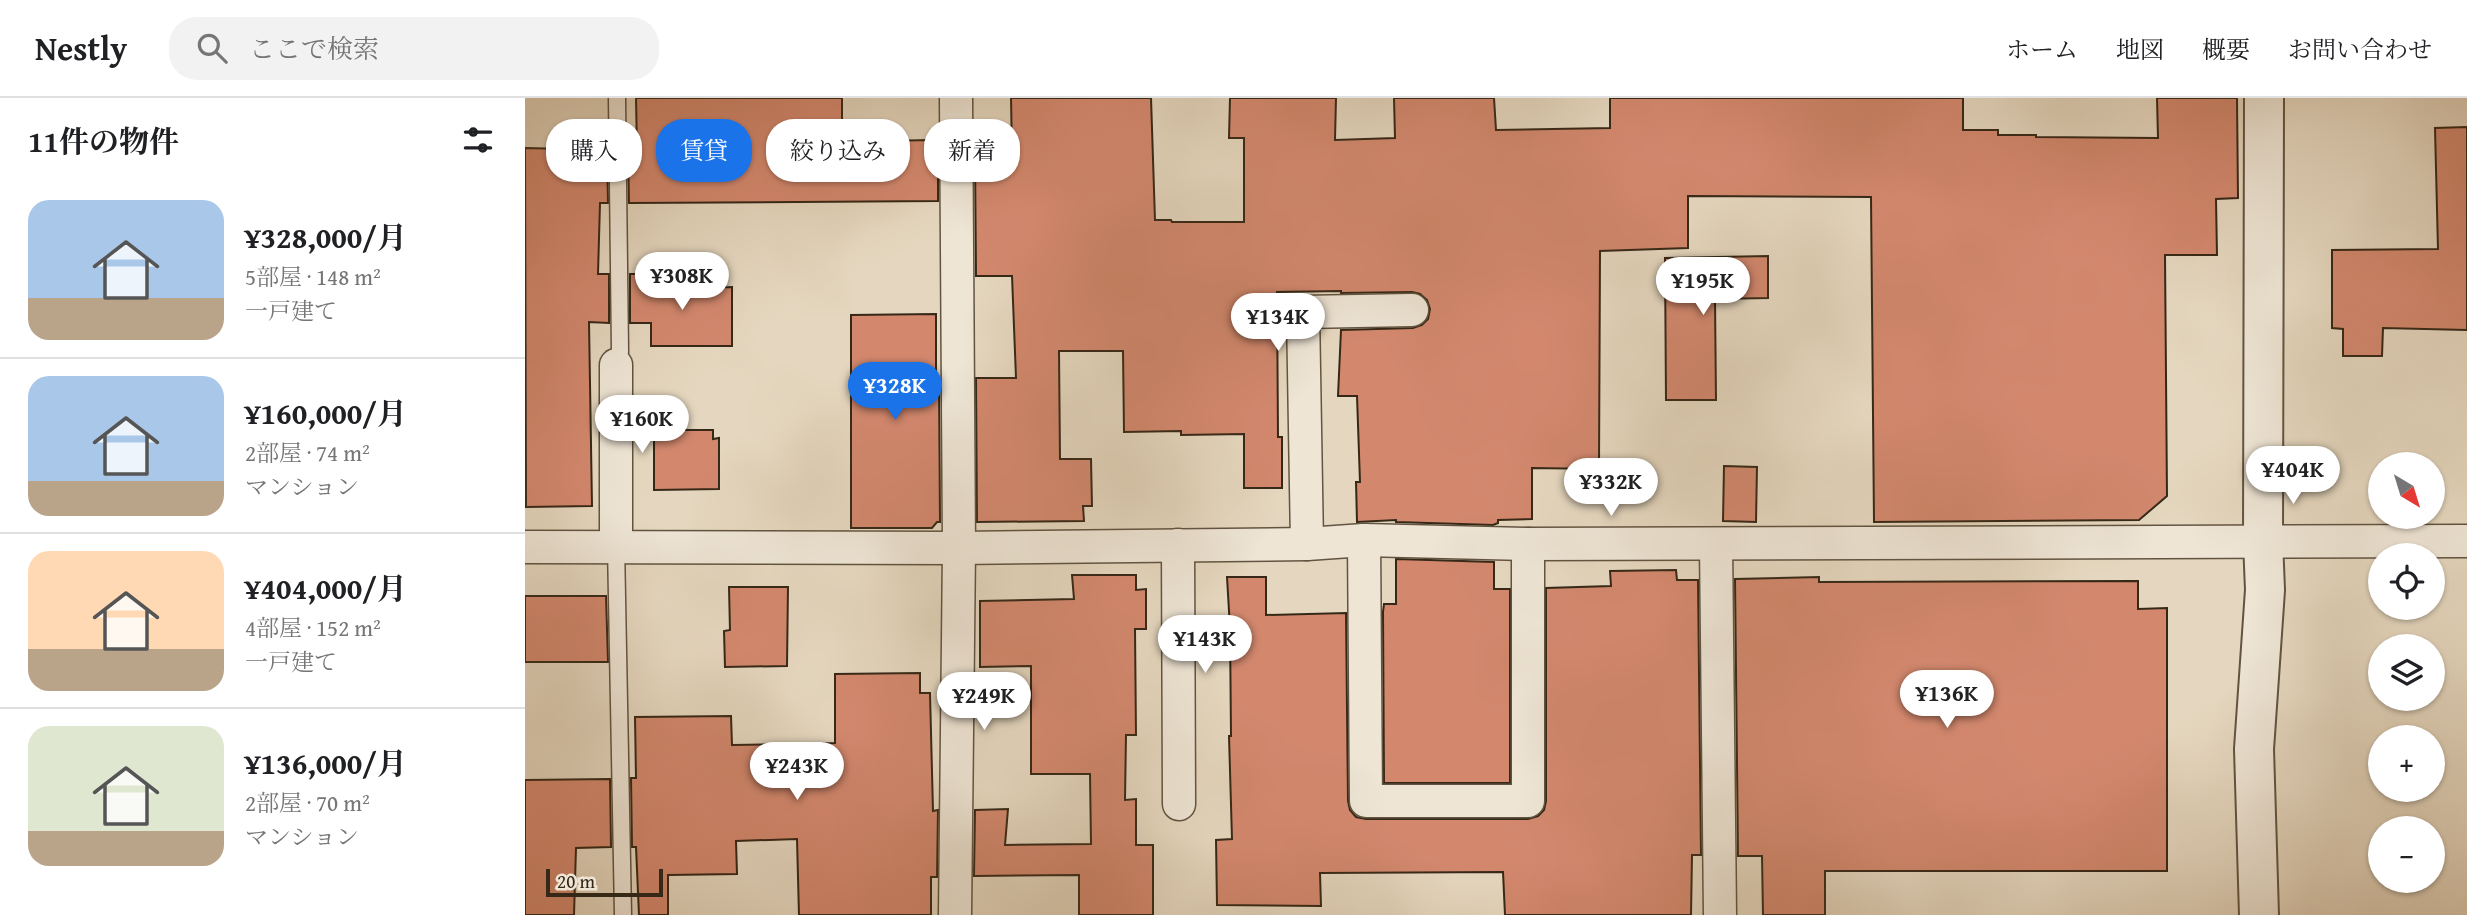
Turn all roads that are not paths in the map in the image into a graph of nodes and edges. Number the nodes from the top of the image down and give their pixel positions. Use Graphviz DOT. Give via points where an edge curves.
graph roads {
  1 [pos="617,98"];
  2 [pos="957,98"];
  3 [pos="2264,98"];
  4 [pos="1412,310"];
  5 [pos="615,365"];
  6 [pos="1364,540"];
  7 [pos="2263,541"];
  8 [pos="2467,541"];
  9 [pos="1307,544"];
  10 [pos="1528,544"];
  11 [pos="1716,544"];
  12 [pos="616,545"];
  13 [pos="1178,545"];
  14 [pos="525,547"];
  15 [pos="960,548"];
  16 [pos="1179,804"];
  17 [pos="623,915"];
  18 [pos="955,915"];
  19 [pos="1720,915"];
  20 [pos="2259,915"];
  1 -- 5 [label="lane" via="620,352"];
  2 -- 15 [label="street"];
  3 -- 7 [label="street"];
  4 -- 9 [label="street" via="1303,312"];
  5 -- 12 [label="street"];
  6 -- 9 [label="street"];
  6 -- 10 [label="street"];
  6 -- 10 [label="street" via="1366,801 1528,801"];
  7 -- 8 [label="street"];
  7 -- 11 [label="street"];
  7 -- 20 [label="street" via="2265,590 2254,749"];
  9 -- 13 [label="street"];
  10 -- 11 [label="street"];
  11 -- 19 [label="street"];
  12 -- 14 [label="street"];
  12 -- 15 [label="street"];
  12 -- 17 [label="lane"];
  13 -- 15 [label="street"];
  13 -- 16 [label="street"];
  15 -- 18 [label="street"];
}
